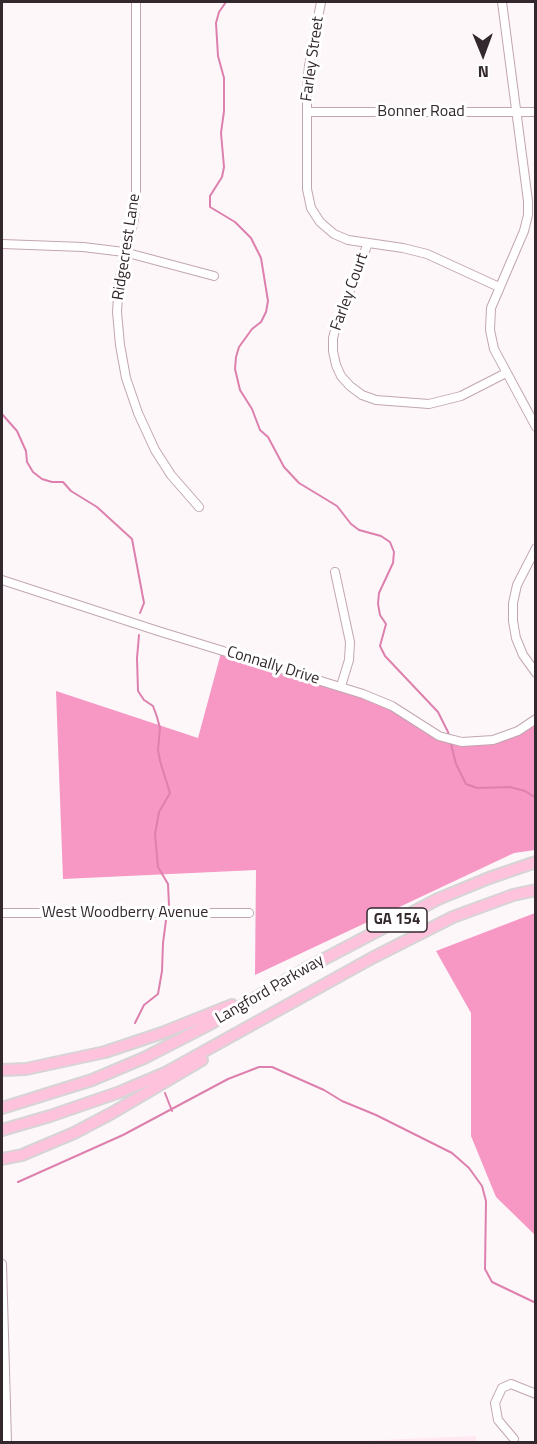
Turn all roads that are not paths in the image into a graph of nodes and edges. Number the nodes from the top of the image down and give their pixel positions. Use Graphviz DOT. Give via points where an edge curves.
graph roads {
  1 [pos="136,2"];
  2 [pos="321,2"];
  3 [pos="502,2"];
  4 [pos="517,111"];
  5 [pos="306,112"];
  6 [pos="536,112"];
  7 [pos="307,152"];
  8 [pos="368,243"];
  9 [pos="2,244"];
  10 [pos="124,252"];
  11 [pos="214,276"];
  12 [pos="499,287"];
  13 [pos="506,373"];
  14 [pos="533,417"];
  15 [pos="536,427"];
  16 [pos="199,507"];
  17 [pos="536,548"];
  18 [pos="334,572"];
  19 [pos="2,580"];
  20 [pos="536,673"];
  21 [pos="341,686"];
  22 [pos="536,719"];
  23 [pos="536,862"];
  24 [pos="536,890"];
  25 [pos="2,913"];
  26 [pos="249,913"];
  27 [pos="265,992"];
  28 [pos="248,1028"];
  29 [pos="2,1070"];
  30 [pos="2,1108"];
  31 [pos="2,1130"];
  32 [pos="2,1160"];
  33 [pos="2,1264"];
  34 [pos="2,1289"];
  35 [pos="536,1394"];
  36 [pos="514,1439"];
  37 [pos="7,1443"];
  1 -- 10 [label="street, Ridgecrest Lane" via="136,200"];
  2 -- 5 [label="street, Farley Street" via="309,66"];
  3 -- 4 [label="street"];
  4 -- 5 [label="street, Bonner Road"];
  4 -- 6 [label="street, Bonner Road"];
  4 -- 12 [label="street" via="528,215"];
  5 -- 7 [label="street, Farley Street"];
  7 -- 8 [label="street, Farley Court" via="308,199 320,222 334,234"];
  8 -- 12 [label="street, Farley Court" via="427,254"];
  8 -- 13 [label="street, Farley Court" via="333,338 336,364 350,386 376,400 429,404 461,396"];
  9 -- 10 [label="street"];
  10 -- 11 [label="street"];
  10 -- 16 [label="street, Ridgecrest Lane" via="117,312 126,378 155,450"];
  12 -- 13 [label="street" via="491,308 490,330"];
  13 -- 14 [label="street"];
  14 -- 15 [label="street"];
  17 -- 20 [label="street" via="513,603 516,638"];
  18 -- 21 [label="street" via="350,642"];
  19 -- 21 [label="street, Connally Drive"];
  21 -- 22 [label="street, Connally Drive" via="392,706 440,736 462,742 507,736"];
  23 -- 27 [label="highway, Langford Parkway / GA 154" via="438,899"];
  24 -- 28 [label="highway, Langford Parkway / GA 154" via="453,917"];
  25 -- 26 [label="street, West Woodberry Avenue"];
  27 -- 29 [label="highway" via="105,1052 26,1069"];
  27 -- 30 [label="highway, Langford Parkway / GA 154" via="126,1066"];
  28 -- 31 [label="highway, Langford Parkway / GA 154" via="165,1073 120,1092"];
  28 -- 32 [label="highway" via="185,1071 112,1113 34,1150"];
  33 -- 34 [label="street"];
  34 -- 37 [label="street"];
  35 -- 36 [label="street" via="511,1384 502,1388 495,1403 498,1420"];
}
